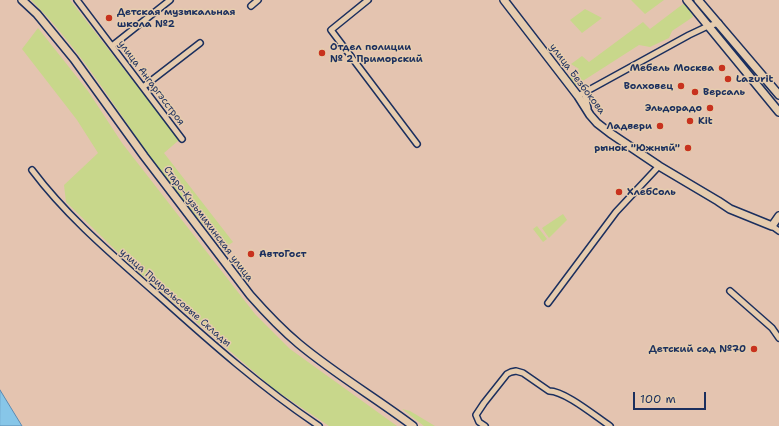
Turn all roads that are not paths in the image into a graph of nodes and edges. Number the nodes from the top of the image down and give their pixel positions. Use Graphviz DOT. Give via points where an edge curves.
graph roads {
  1 [pos="22,0"];
  2 [pos="77,0"];
  3 [pos="170,0"];
  4 [pos="258,0"];
  5 [pos="368,0"];
  6 [pos="504,0"];
  7 [pos="687,0"];
  8 [pos="698,0"];
  9 [pos="251,6"];
  10 [pos="719,24"];
  11 [pos="708,26"];
  12 [pos="200,43"];
  13 [pos="112,46"];
  14 [pos="143,87"];
  15 [pos="587,91"];
  16 [pos="779,95"];
  17 [pos="578,96"];
  18 [pos="779,112"];
  19 [pos="590,115"];
  20 [pos="182,139"];
  21 [pos="417,144"];
  22 [pos="659,166"];
  23 [pos="32,170"];
  24 [pos="779,216"];
  25 [pos="772,226"];
  26 [pos="779,231"];
  27 [pos="730,291"];
  28 [pos="548,303"];
  29 [pos="779,338"];
  30 [pos="319,426"];
  31 [pos="413,426"];
  32 [pos="484,426"];
  33 [pos="610,426"];
  1 -- 31 [label="main road, Старо-Кузьмихинская улица" via="74,59 144,156 268,316 314,356"];
  2 -- 13 [label="street, улица Ангаргэсстроя"];
  3 -- 13 [label="street"];
  4 -- 9 [label="street"];
  5 -- 21 [label="street" via="331,30"];
  6 -- 17 [label="main road, улица Безбокова"];
  7 -- 11 [label="main road"];
  8 -- 10 [label="main road"];
  10 -- 11 [label="street"];
  10 -- 16 [label="main road"];
  11 -- 15 [label="street"];
  11 -- 18 [label="main road"];
  12 -- 14 [label="street"];
  13 -- 14 [label="street, улица Ангаргэсстроя"];
  14 -- 20 [label="street, улица Ангаргэсстроя"];
  15 -- 17 [label="street"];
  15 -- 19 [label="street" via="586,104"];
  17 -- 19 [label="main road, улица Безбокова"];
  19 -- 22 [label="main road, улица Безбокова" via="610,133"];
  22 -- 25 [label="main road, улица Безбокова" via="730,209"];
  22 -- 28 [label="street" via="616,212"];
  23 -- 30 [label="street, улица Прирельсовые Склады" via="68,212 191,324 269,391"];
  24 -- 25 [label="main road"];
  25 -- 26 [label="street, улица Безбокова"];
  27 -- 29 [label="street" via="772,328"];
  32 -- 33 [label="street" via="476,415 508,374 516,371 549,391 569,398"];
}
